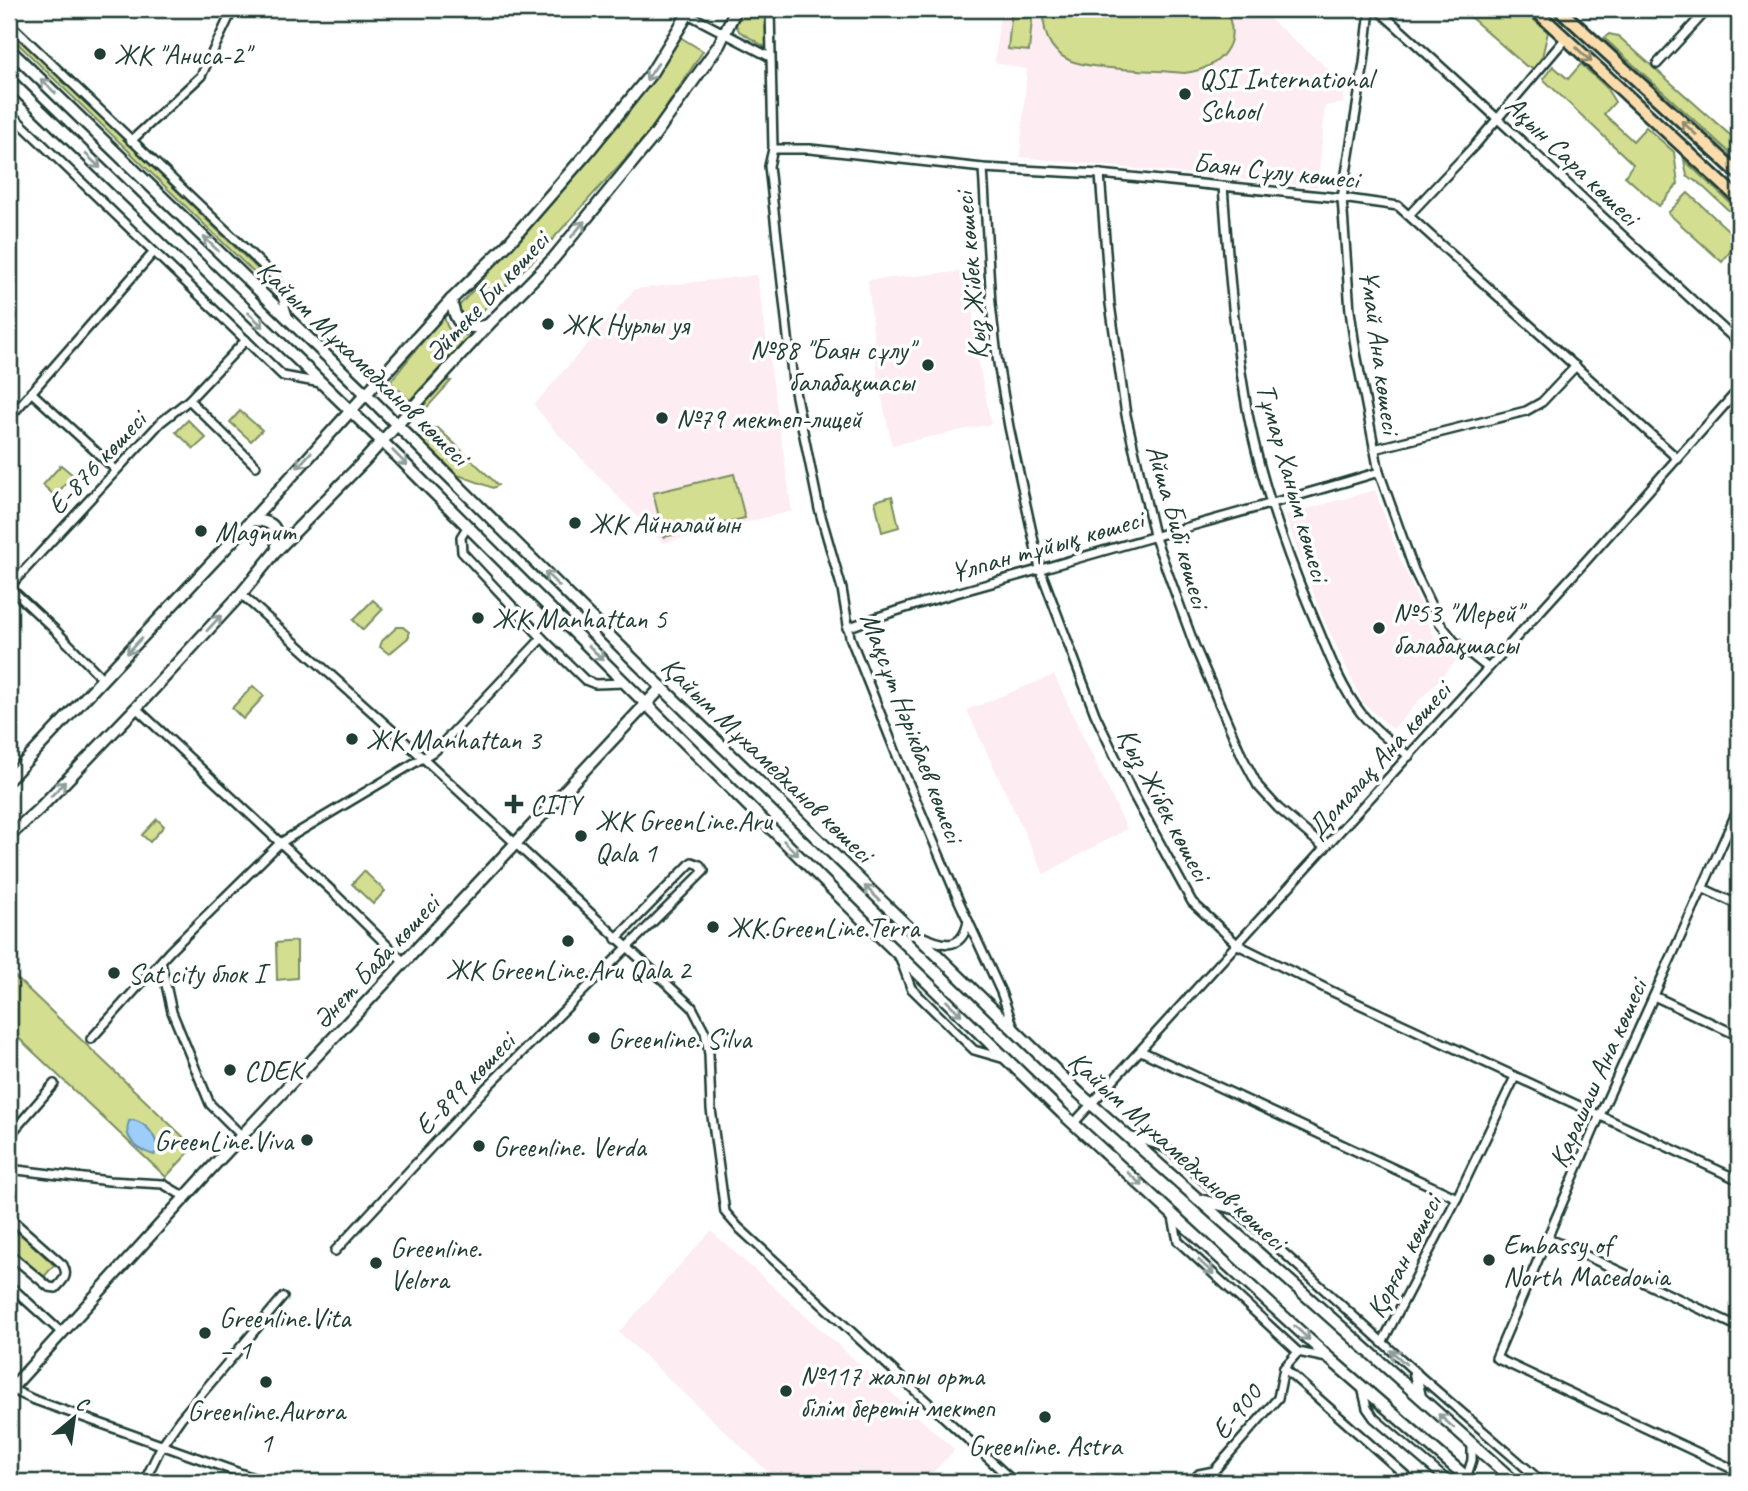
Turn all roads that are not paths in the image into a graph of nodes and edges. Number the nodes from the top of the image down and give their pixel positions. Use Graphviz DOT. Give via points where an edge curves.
graph roads {
  1 [pos="233,9"];
  2 [pos="678,9"];
  3 [pos="736,9"];
  4 [pos="770,9"];
  5 [pos="1370,9"];
  6 [pos="1377,9"];
  7 [pos="1534,9"];
  8 [pos="1559,9"];
  9 [pos="1708,9"];
  10 [pos="690,12"];
  11 [pos="9,23"];
  12 [pos="1577,26"];
  13 [pos="724,33"];
  14 [pos="1566,38"];
  15 [pos="9,48"];
  16 [pos="770,57"];
  17 [pos="1657,64"];
  18 [pos="9,80"];
  19 [pos="9,112"];
  20 [pos="1499,118"];
  21 [pos="131,141"];
  22 [pos="773,149"];
  23 [pos="983,168"];
  24 [pos="1100,174"];
  25 [pos="1739,174"];
  26 [pos="1223,186"];
  27 [pos="1342,198"];
  28 [pos="1739,199"];
  29 [pos="1409,215"];
  30 [pos="154,252"];
  31 [pos="451,300"];
  32 [pos="289,320"];
  33 [pos="488,325"];
  34 [pos="246,340"];
  35 [pos="1739,343"];
  36 [pos="1576,366"];
  37 [pos="322,383"];
  38 [pos="1739,389"];
  39 [pos="31,392"];
  40 [pos="366,394"];
  41 [pos="189,400"];
  42 [pos="351,410"];
  43 [pos="9,418"];
  44 [pos="397,426"];
  45 [pos="383,442"];
  46 [pos="1374,449"];
  47 [pos="1678,459"];
  48 [pos="256,466"];
  49 [pos="116,470"];
  50 [pos="1378,472"];
  51 [pos="1272,504"];
  52 [pos="252,520"];
  53 [pos="468,526"];
  54 [pos="1154,535"];
  55 [pos="277,551"];
  56 [pos="1040,569"];
  57 [pos="9,587"];
  58 [pos="241,594"];
  59 [pos="847,628"];
  60 [pos="542,638"];
  61 [pos="1488,668"];
  62 [pos="103,679"];
  63 [pos="625,683"];
  64 [pos="662,687"];
  65 [pos="646,704"];
  66 [pos="135,708"];
  67 [pos="1409,756"];
  68 [pos="422,757"];
  69 [pos="9,779"];
  70 [pos="1739,807"];
  71 [pos="9,836"];
  72 [pos="280,842"];
  73 [pos="516,844"];
  74 [pos="1325,848"];
  75 [pos="1702,888"];
  76 [pos="1739,905"];
  77 [pos="968,921"];
  78 [pos="911,930"];
  79 [pos="616,939"];
  80 [pos="1238,945"];
  81 [pos="627,947"];
  82 [pos="898,954"];
  83 [pos="161,961"];
  84 [pos="405,963"];
  85 [pos="1654,996"];
  86 [pos="1016,1032"];
  87 [pos="1739,1036"];
  88 [pos="92,1039"];
  89 [pos="1141,1051"];
  90 [pos="1008,1060"];
  91 [pos="1515,1077"];
  92 [pos="54,1084"];
  93 [pos="1091,1105"];
  94 [pos="1600,1115"];
  95 [pos="1074,1123"];
  96 [pos="1125,1135"];
  97 [pos="9,1136"];
  98 [pos="242,1136"];
  99 [pos="9,1169"];
  100 [pos="1739,1180"];
  101 [pos="186,1197"];
  102 [pos="1457,1198"];
  103 [pos="1198,1200"];
  104 [pos="1234,1208"];
  105 [pos="1171,1212"];
  106 [pos="11,1219"];
  107 [pos="1548,1238"];
  108 [pos="335,1251"];
  109 [pos="9,1254"];
  110 [pos="9,1284"];
  111 [pos="284,1297"];
  112 [pos="1739,1327"];
  113 [pos="62,1333"];
  114 [pos="1382,1343"];
  115 [pos="1298,1352"];
  116 [pos="1330,1359"];
  117 [pos="1284,1368"];
  118 [pos="1415,1373"];
  119 [pos="1362,1386"];
  120 [pos="9,1389"];
  121 [pos="1420,1397"];
  122 [pos="1472,1444"];
  123 [pos="162,1445"];
  124 [pos="1739,1472"];
  125 [pos="1468,1481"];
  126 [pos="144,1482"];
  127 [pos="265,1482"];
  128 [pos="1014,1482"];
  129 [pos="1191,1482"];
  130 [pos="1413,1482"];
  131 [pos="1449,1482"];
  132 [pos="1515,1482"];
  133 [pos="1542,1482"];
  1 -- 21 [label="street" via="201,76"];
  2 -- 10 [label="street"];
  3 -- 13 [label="main road, Әйтеке Би көшесі"];
  4 -- 16 [label="street, Мақсұт Нәрікбаев көшесі"];
  5 -- 27 [label="street, Ұмай Ана көшесі"];
  6 -- 20 [label="street, Ақын Сара көшесі"];
  7 -- 14 [label="main road"];
  8 -- 12 [label="main road"];
  9 -- 17 [label="street"];
  10 -- 13 [label="street"];
  10 -- 31 [label="main road, Әйтеке Би көшесі, one-way" via="650,75 587,153 507,245"];
  11 -- 21 [label="street"];
  12 -- 14 [label="main road"];
  25 -- 12 [label="main road, one-way"];
  13 -- 16 [label="street"];
  33 -- 13 [label="main road, Әйтеке Би көшесі, one-way" via="578,230 654,136"];
  14 -- 20 [label="street"];
  14 -- 28 [label="main road, one-way"];
  32 -- 15 [label="main road, Қайым Мұхамедханов көшесі, one-way"];
  16 -- 22 [label="street, Мақсұт Нәрікбаев көшесі"];
  18 -- 37 [label="main road, Қайым Мұхамедханов көшесі, one-way"];
  19 -- 30 [label="street"];
  20 -- 29 [label="street"];
  20 -- 35 [label="street, Ақын Сара көшесі"];
  21 -- 32 [label="street" via="276,278"];
  22 -- 23 [label="street, Баян Сұлу көшесі"];
  22 -- 59 [label="street, Мақсұт Нәрікбаев көшесі" via="769,166 793,382"];
  23 -- 24 [label="street, Баян Сұлу көшесі"];
  23 -- 56 [label="street, Қыз Жібек көшесі" via="997,357"];
  24 -- 26 [label="street, Баян Сұлу көшесі"];
  24 -- 54 [label="street, Айша Бибі көшесі" via="1110,304 1126,415"];
  26 -- 27 [label="street, Баян Сұлу көшесі"];
  26 -- 51 [label="street, Тұмар Ханым көшесі" via="1243,386"];
  27 -- 29 [label="street, Баян Сұлу көшесі" via="1387,203"];
  27 -- 46 [label="street, Ұмай Ана көшесі" via="1350,311"];
  29 -- 36 [label="street, Баян Сұлу көшесі"];
  30 -- 34 [label="street"];
  30 -- 39 [label="street"];
  31 -- 33 [label="main road" via="454,317 462,325"];
  31 -- 40 [label="main road, Әйтеке Би көшесі"];
  32 -- 40 [label="main road, Қайым Мұхамедханов көшесі"];
  33 -- 44 [label="main road, Әйтеке Би көшесі"];
  34 -- 37 [label="street" via="283,376"];
  34 -- 41 [label="street, Е-876 көшесі"];
  36 -- 46 [label="street" via="1542,402 1526,411"];
  36 -- 47 [label="street, Баян Сұлу көшесі"];
  37 -- 42 [label="main road, Қайым Мұхамедханов көшесі"];
  38 -- 47 [label="street, Домалақ Ана көшесі"];
  39 -- 43 [label="street"];
  39 -- 49 [label="street"];
  40 -- 42 [label="main road, Әйтеке Би көшесі"];
  40 -- 44 [label="main road, Қайым Мұхамедханов көшесі"];
  41 -- 48 [label="street"];
  41 -- 49 [label="street, Е-876 көшесі" via="161,422"];
  42 -- 45 [label="main road, Қайым Мұхамедханов көшесі"];
  42 -- 52 [label="main road, Әйтеке Би көшесі, one-way"];
  44 -- 45 [label="main road, Әйтеке Би көшесі"];
  64 -- 44 [label="main road, Қайым Мұхамедханов көшесі, one-way"];
  45 -- 53 [label="main road, Қайым Мұхамедханов көшесі, one-way"];
  45 -- 55 [label="main road, Әйтеке Би көшесі"];
  46 -- 50 [label="street, Ұмай Ана көшесі"];
  47 -- 61 [label="street, Домалақ Ана көшесі"];
  49 -- 57 [label="street, Е-876 көшесі"];
  50 -- 51 [label="street, Ұлпан тұйық көшесі"];
  50 -- 61 [label="street, Ұмай Ана көшесі" via="1414,570 1439,622 1454,641"];
  51 -- 54 [label="street, Ұлпан тұйық көшесі"];
  51 -- 67 [label="street, Тұмар Ханым көшесі" via="1300,584 1348,692 1376,729"];
  52 -- 55 [label="main road" via="272,525"];
  52 -- 62 [label="main road, Әйтеке Би көшесі, one-way"];
  53 -- 60 [label="street" via="461,537 461,552"];
  53 -- 63 [label="main road, Қайым Мұхамедханов көшесі, one-way"];
  54 -- 56 [label="street, Ұлпан тұйық көшесі"];
  54 -- 74 [label="street, Айша Бибі көшесі" via="1195,647 1258,786"];
  55 -- 58 [label="main road, Әйтеке Би көшесі"];
  56 -- 59 [label="street, Ұлпан тұйық көшесі"];
  56 -- 80 [label="street, Қыз Жібек көшесі" via="1095,714 1144,815 1192,902"];
  57 -- 62 [label="street"];
  66 -- 58 [label="main road, Әйтеке Би көшесі, one-way"];
  58 -- 68 [label="street"];
  59 -- 77 [label="street, Мақсұт Нәрікбаев көшесі"];
  60 -- 63 [label="street" via="585,680"];
  60 -- 68 [label="street" via="436,750"];
  61 -- 67 [label="street, Домалақ Ана көшесі"];
  62 -- 69 [label="main road, Әйтеке Би көшесі"];
  63 -- 65 [label="main road, Қайым Мұхамедханов көшесі"];
  64 -- 65 [label="main road, Әнет Баба көшесі"];
  78 -- 64 [label="main road, Қайым Мұхамедханов көшесі, one-way"];
  65 -- 73 [label="main road, Әнет Баба көшесі"];
  65 -- 82 [label="main road, Қайым Мұхамедханов көшесі, one-way"];
  71 -- 66 [label="main road, Әйтеке Би көшесі, one-way"];
  66 -- 72 [label="street"];
  67 -- 74 [label="street, Домалақ Ана көшесі"];
  68 -- 72 [label="street"];
  68 -- 73 [label="street"];
  70 -- 75 [label="street, Қарашаш Ана көшесі"];
  72 -- 83 [label="street"];
  72 -- 84 [label="street"];
  73 -- 79 [label="street"];
  73 -- 84 [label="main road, Әнет Баба көшесі"];
  74 -- 80 [label="street, Домалақ Ана көшесі"];
  75 -- 76 [label="street"];
  75 -- 85 [label="street, Қарашаш Ана көшесі"];
  77 -- 78 [label="street" via="966,933 956,943 943,946"];
  77 -- 86 [label="street, Мақсұт Нәрікбаев көшесі"];
  78 -- 86 [label="main road, Қайым Мұхамедханов көшесі"];
  79 -- 81 [label="street"];
  79 -- 81 [label="street, Е-899 көшесі" via="692,862 700,864 704,871"];
  80 -- 89 [label="street, Домалақ Ана көшесі"];
  80 -- 91 [label="street, Қыз Жібек көшесі"];
  81 -- 108 [label="street, Е-899 көшесі" via="486,1088"];
  81 -- 128 [label="street" via="692,1007 705,1032 725,1212"];
  82 -- 90 [label="main road, Қайым Мұхамедханов көшесі, one-way"];
  82 -- 90 [label="street" via="911,988 974,1050"];
  83 -- 88 [label="street"];
  83 -- 98 [label="street" via="172,1012 210,1104"];
  84 -- 98 [label="main road, Әнет Баба көшесі"];
  85 -- 87 [label="street"];
  85 -- 94 [label="street, Қарашаш Ана көшесі"];
  86 -- 93 [label="main road, Қайым Мұхамедханов көшесі"];
  89 -- 93 [label="street, Домалақ Ана көшесі"];
  89 -- 102 [label="street"];
  90 -- 95 [label="main road, Қайым Мұхамедханов көшесі"];
  91 -- 94 [label="street, Қыз Жібек көшесі"];
  91 -- 102 [label="street, Қорған көшесі"];
  92 -- 97 [label="street"];
  93 -- 95 [label="street, Домалақ Ана көшесі"];
  93 -- 96 [label="main road, Қайым Мұхамедханов көшесі"];
  94 -- 100 [label="street, Қыз Жібек көшесі"];
  94 -- 107 [label="street, Қарашаш Ана көшесі"];
  95 -- 105 [label="main road, Қайым Мұхамедханов көшесі, one-way"];
  96 -- 103 [label="main road, Қайым Мұхамедханов көшесі"];
  96 -- 104 [label="street, Қорған көшесі" via="1172,1152"];
  98 -- 101 [label="main road, Әнет Баба көшесі"];
  99 -- 101 [label="street" via="163,1184"];
  101 -- 113 [label="main road, Әнет Баба көшесі"];
  102 -- 114 [label="street, Қорған көшесі"];
  103 -- 104 [label="main road"];
  103 -- 121 [label="main road, Қайым Мұхамедханов көшесі"];
  104 -- 114 [label="street, Қорған көшесі"];
  105 -- 115 [label="street, one-way" via="1178,1241"];
  105 -- 116 [label="main road, Қайым Мұхамедханов көшесі, one-way"];
  106 -- 109 [label="street" via="63,1265 66,1277 56,1288 49,1287"];
  107 -- 112 [label="street"];
  107 -- 124 [label="street, Қарашаш Ана көшесі" via="1496,1358"];
  110 -- 113 [label="street"];
  111 -- 123 [label="street"];
  113 -- 120 [label="main road, Әнет Баба көшесі"];
  118 -- 114 [label="street, one-way"];
  115 -- 116 [label="street"];
  115 -- 117 [label="street, E-900"];
  116 -- 119 [label="main road, Қайым Мұхамедханов көшесі"];
  117 -- 129 [label="street, E-900" via="1278,1398 1214,1471 1199,1474"];
  117 -- 130 [label="street"];
  118 -- 121 [label="main road"];
  118 -- 133 [label="street"];
  119 -- 125 [label="main road, Қайым Мұхамедханов көшесі"];
  119 -- 131 [label="street" via="1374,1418"];
  120 -- 123 [label="street"];
  122 -- 121 [label="main road, Қайым Мұхамедханов көшесі, one-way"];
  122 -- 125 [label="street"];
  122 -- 132 [label="main road, Қайым Мұхамедханов көшесі"];
  123 -- 126 [label="street"];
  123 -- 127 [label="street"];
}
